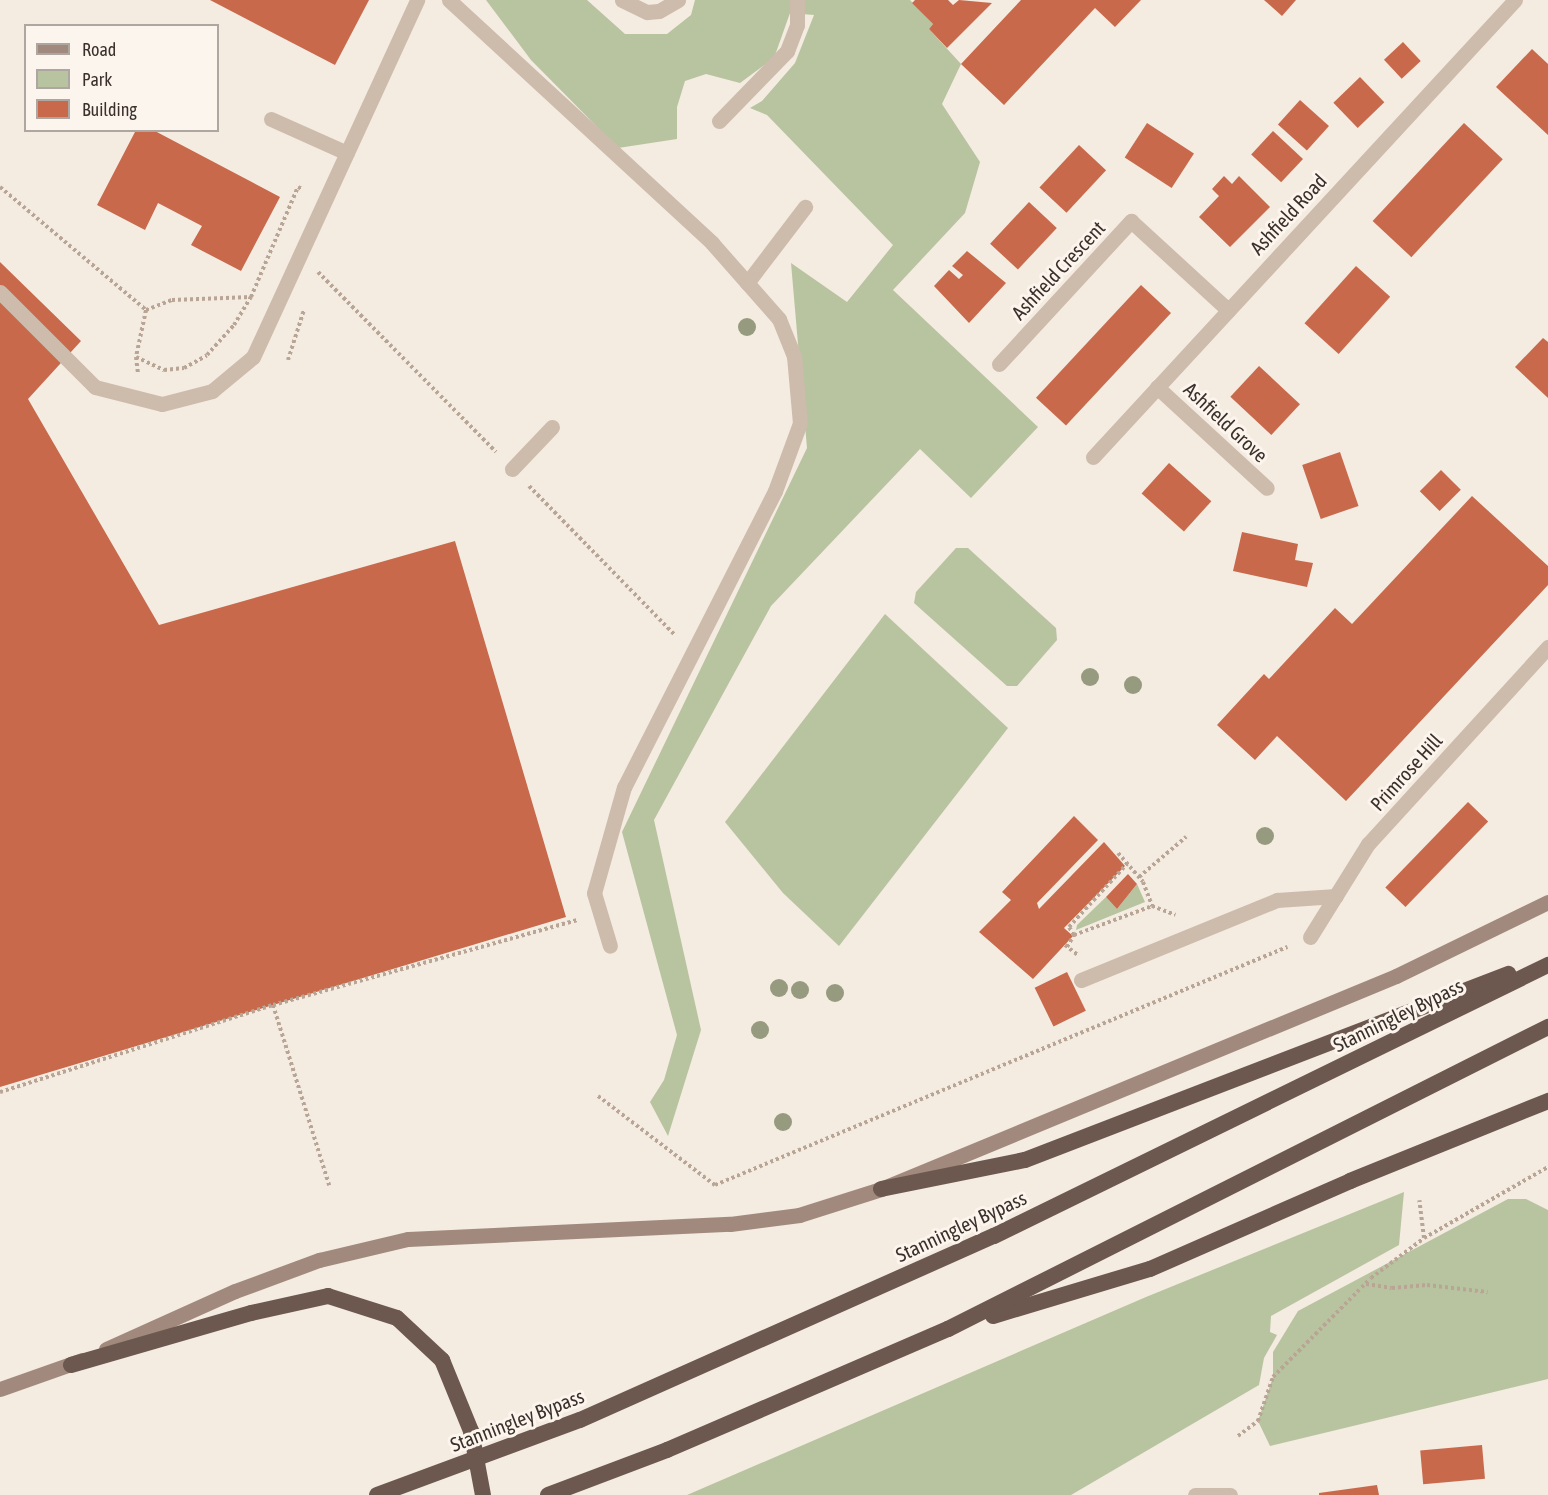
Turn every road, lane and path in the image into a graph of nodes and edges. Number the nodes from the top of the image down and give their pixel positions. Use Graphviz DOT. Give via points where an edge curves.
graph roads {
  1 [pos="417,0"];
  2 [pos="449,0"];
  3 [pos="622,0"];
  4 [pos="678,0"];
  5 [pos="797,0"];
  6 [pos="1515,0"];
  7 [pos="272,119"];
  8 [pos="719,121"];
  9 [pos="347,153"];
  10 [pos="0,187"];
  11 [pos="298,187"];
  12 [pos="805,207"];
  13 [pos="747,284"];
  14 [pos="0,292"];
  15 [pos="251,297"];
  16 [pos="146,310"];
  17 [pos="1228,310"];
  18 [pos="136,357"];
  19 [pos="999,364"];
  20 [pos="1157,387"];
  21 [pos="140,399"];
  22 [pos="552,428"];
  23 [pos="1093,457"];
  24 [pos="512,469"];
  25 [pos="1267,488"];
  26 [pos="1548,647"];
  27 [pos="1186,837"];
  28 [pos="1119,853"];
  29 [pos="1127,864"];
  30 [pos="1139,877"];
  31 [pos="1336,896"];
  32 [pos="1548,902"];
  33 [pos="1152,906"];
  34 [pos="601,914"];
  35 [pos="1181,917"];
  36 [pos="1074,934"];
  37 [pos="1310,937"];
  38 [pos="610,946"];
  39 [pos="1068,947"];
  40 [pos="1548,960"];
  41 [pos="1548,965"];
  42 [pos="1081,980"];
  43 [pos="273,1005"];
  44 [pos="1548,1027"];
  45 [pos="0,1092"];
  46 [pos="598,1096"];
  47 [pos="1548,1101"];
  48 [pos="1548,1167"];
  49 [pos="329,1185"];
  50 [pos="881,1189"];
  51 [pos="1419,1200"];
  52 [pos="1424,1238"];
  53 [pos="1366,1284"];
  54 [pos="1488,1292"];
  55 [pos="948,1329"];
  56 [pos="71,1365"];
  57 [pos="0,1389"];
  58 [pos="1238,1436"];
  59 [pos="1228,1494"];
  60 [pos="377,1495"];
  61 [pos="483,1495"];
  62 [pos="548,1495"];
  63 [pos="1195,1495"];
  1 -- 9 [label="street"];
  2 -- 13 [label="street" via="712,243"];
  3 -- 4 [label="street" via="647,12 659,11"];
  5 -- 8 [label="street" via="797,25 787,51"];
  6 -- 17 [label="street, Ashfield Road"];
  7 -- 9 [label="street"];
  9 -- 21 [label="street" via="253,357 212,392 162,404"];
  10 -- 16 [label="path"];
  11 -- 15 [label="path"];
  12 -- 13 [label="street"];
  13 -- 34 [label="street" via="779,319 794,356 800,423 775,491 624,787 594,893"];
  14 -- 21 [label="street" via="95,387"];
  15 -- 16 [label="path" via="172,300"];
  15 -- 18 [label="path" via="234,325 207,355 184,368 164,370"];
  16 -- 18 [label="path"];
  17 -- 19 [label="street, Ashfield Crescent" via="1131,221"];
  17 -- 20 [label="street, Ashfield Road"];
  18 -- 21 [label="path"];
  20 -- 23 [label="street, Ashfield Road"];
  20 -- 25 [label="street, Ashfield Grove"];
  22 -- 24 [label="street"];
  26 -- 31 [label="street, Primrose Hill" via="1368,844"];
  27 -- 30 [label="path"];
  28 -- 29 [label="path"];
  29 -- 30 [label="path"];
  29 -- 36 [label="path" via="1069,927"];
  30 -- 33 [label="path"];
  31 -- 37 [label="street, Primrose Hill"];
  31 -- 42 [label="street" via="1276,900"];
  32 -- 50 [label="main road" via="1396,976"];
  33 -- 35 [label="path"];
  33 -- 36 [label="path"];
  34 -- 38 [label="street"];
  34 -- 43 [label="path"];
  36 -- 39 [label="path"];
  37 -- 46 [label="path" via="715,1185"];
  40 -- 50 [label="highway" via="1396,1014 1025,1160"];
  41 -- 60 [label="highway, Stanningley Bypass, bridge" via="994,1236 580,1420"];
  43 -- 45 [label="path"];
  43 -- 49 [label="path"];
  44 -- 55 [label="highway"];
  47 -- 55 [label="highway" via="1350,1181 1150,1269"];
  48 -- 52 [label="path"];
  50 -- 56 [label="main road" via="799,1215 730,1224 408,1239 319,1260 235,1291"];
  51 -- 52 [label="path"];
  52 -- 53 [label="path"];
  53 -- 54 [label="path"];
  53 -- 58 [label="path" via="1273,1377 1258,1421"];
  55 -- 62 [label="highway"];
  56 -- 57 [label="main road"];
  56 -- 61 [label="highway" via="328,1296 397,1318 442,1360 471,1431"];
  59 -- 63 [label="street"];
}
